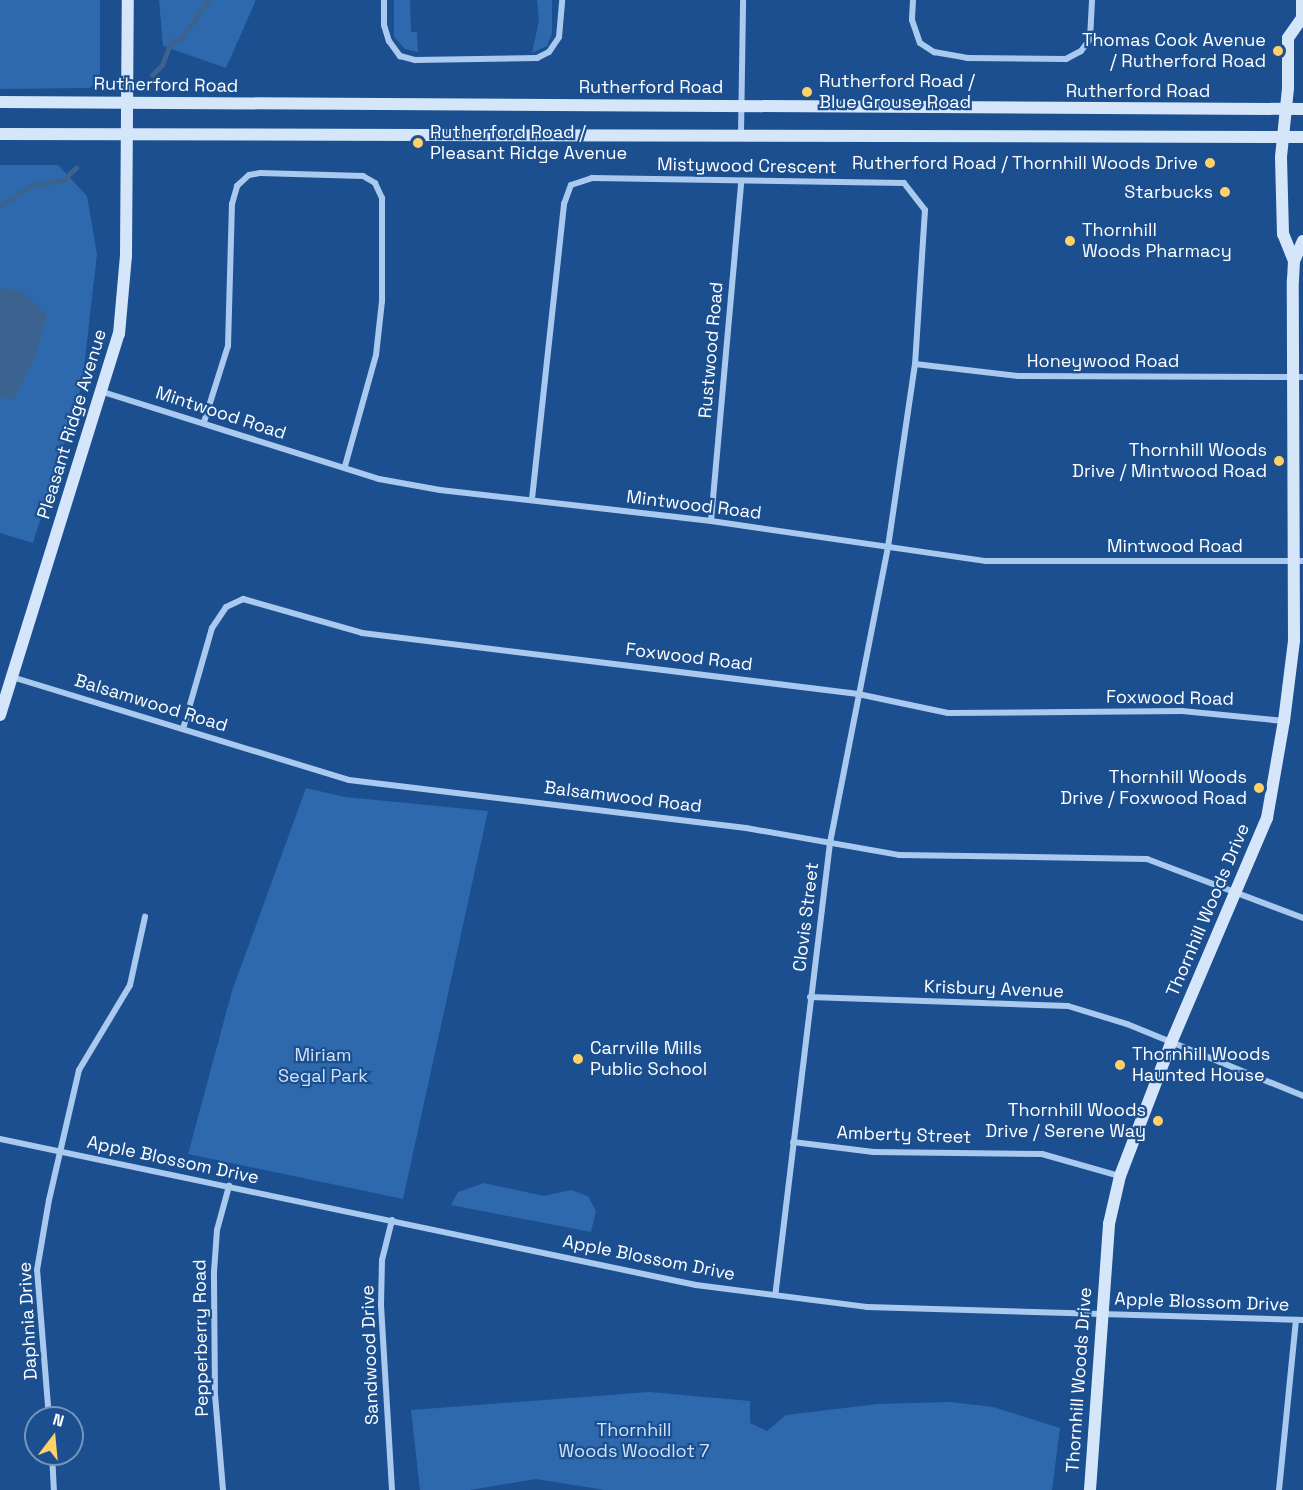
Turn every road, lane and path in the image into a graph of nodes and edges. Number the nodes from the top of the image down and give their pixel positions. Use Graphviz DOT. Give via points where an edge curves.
graph roads {
  1 [pos="128,0"];
  2 [pos="384,0"];
  3 [pos="562,0"];
  4 [pos="743,0"];
  5 [pos="913,0"];
  6 [pos="1092,0"];
  7 [pos="1302,0"];
  8 [pos="1302,19"];
  9 [pos="0,102"];
  10 [pos="127,103"];
  11 [pos="741,105"];
  12 [pos="1303,109"];
  13 [pos="1286,110"];
  14 [pos="741,133"];
  15 [pos="0,134"];
  16 [pos="128,134"];
  17 [pos="1303,137"];
  18 [pos="1283,138"];
  19 [pos="741,182"];
  20 [pos="1303,241"];
  21 [pos="1294,261"];
  22 [pos="915,364"];
  23 [pos="1297,377"];
  24 [pos="103,392"];
  25 [pos="204,422"];
  26 [pos="345,466"];
  27 [pos="532,499"];
  28 [pos="711,521"];
  29 [pos="888,547"];
  30 [pos="1298,561"];
  31 [pos="12,677"];
  32 [pos="858,694"];
  33 [pos="0,715"];
  34 [pos="1284,721"];
  35 [pos="183,729"];
  36 [pos="831,843"];
  37 [pos="1238,892"];
  38 [pos="145,917"];
  39 [pos="1303,918"];
  40 [pos="810,997"];
  41 [pos="1171,1042"];
  42 [pos="1303,1096"];
  43 [pos="0,1139"];
  44 [pos="793,1142"];
  45 [pos="59,1152"];
  46 [pos="1120,1176"];
  47 [pos="229,1186"];
  48 [pos="392,1220"];
  49 [pos="775,1295"];
  50 [pos="1102,1314"];
  51 [pos="1299,1320"];
  52 [pos="48,1406"];
  53 [pos="53,1466"];
  54 [pos="54,1490"];
  55 [pos="223,1490"];
  56 [pos="392,1490"];
  57 [pos="1090,1490"];
  58 [pos="1279,1490"];
  1 -- 10 [label="main road, Pleasant Ridge Avenue"];
  2 -- 3 [label="street" via="384,25 389,41 400,56 415,60 537,58 549,52 559,37"];
  4 -- 11 [label="street"];
  5 -- 6 [label="street" via="912,20 920,43 934,52 967,58 1066,59 1081,51 1090,39"];
  7 -- 8 [label="main road"];
  8 -- 13 [label="main road, Thornhill Woods Drive" via="1288,38"];
  9 -- 10 [label="main road, Rutherford Road"];
  10 -- 11 [label="main road, Rutherford Road"];
  10 -- 16 [label="main road, Pleasant Ridge Avenue"];
  11 -- 13 [label="main road, Rutherford Road"];
  11 -- 14 [label="street"];
  12 -- 13 [label="main road, Rutherford Road"];
  13 -- 18 [label="main road, Thornhill Woods Drive"];
  14 -- 16 [label="main road"];
  14 -- 18 [label="main road"];
  15 -- 16 [label="main road"];
  16 -- 24 [label="main road, Pleasant Ridge Avenue" via="125,287 119,334"];
  17 -- 18 [label="main road"];
  18 -- 21 [label="main road, Thornhill Woods Drive" via="1283,234"];
  19 -- 22 [label="street, Mistywood Crescent" via="904,183 925,210"];
  19 -- 27 [label="street, Mistywood Crescent" via="592,178 571,186 564,204"];
  19 -- 28 [label="street, Rustwood Road"];
  20 -- 21 [label="main road, Thornhill Woods Drive"];
  21 -- 23 [label="main road, Thornhill Woods Drive"];
  22 -- 23 [label="street, Honeywood Road" via="1019,376"];
  22 -- 29 [label="street, Mistywood Crescent"];
  23 -- 30 [label="main road, Thornhill Woods Drive"];
  24 -- 25 [label="street, Mintwood Road"];
  24 -- 31 [label="main road, Pleasant Ridge Avenue"];
  25 -- 26 [label="street, Mintwood Road"];
  25 -- 26 [label="street" via="228,346 232,204 237,186 260,173 363,176 375,183 382,198 382,301 376,356"];
  26 -- 27 [label="street, Mintwood Road" via="379,479"];
  27 -- 28 [label="street, Mintwood Road"];
  28 -- 29 [label="street, Mintwood Road"];
  29 -- 30 [label="street, Mintwood Road" via="986,561"];
  29 -- 32 [label="street, Clovis Street"];
  30 -- 34 [label="main road, Thornhill Woods Drive"];
  31 -- 33 [label="main road, Pleasant Ridge Avenue"];
  31 -- 35 [label="street, Balsamwood Road"];
  32 -- 34 [label="street, Foxwood Road" via="948,713 1182,711"];
  32 -- 35 [label="street, Foxwood Road" via="362,633 243,599 226,607 212,628"];
  32 -- 36 [label="street, Clovis Street"];
  34 -- 37 [label="main road, Thornhill Woods Drive" via="1267,818"];
  35 -- 36 [label="street, Balsamwood Road" via="349,780 746,828"];
  36 -- 37 [label="street, Balsamwood Road" via="899,855 1147,859"];
  36 -- 40 [label="street, Clovis Street"];
  37 -- 39 [label="street, Balsamwood Road"];
  37 -- 41 [label="main road, Thornhill Woods Drive"];
  38 -- 45 [label="street, Daphnia Drive" via="133,977 84,1059"];
  40 -- 41 [label="street, Krisbury Avenue" via="1068,1006"];
  40 -- 44 [label="street, Clovis Street"];
  41 -- 42 [label="street, Krisbury Avenue"];
  41 -- 46 [label="main road, Thornhill Woods Drive"];
  43 -- 45 [label="street, Apple Blossom Drive"];
  44 -- 46 [label="street, Amberty Street" via="873,1152 1042,1154"];
  44 -- 49 [label="street, Clovis Street"];
  45 -- 47 [label="street, Apple Blossom Drive"];
  45 -- 52 [label="street, Daphnia Drive" via="37,1270"];
  46 -- 50 [label="main road, Thornhill Woods Drive" via="1109,1224"];
  47 -- 48 [label="street, Apple Blossom Drive"];
  47 -- 55 [label="street, Pepperberry Road" via="217,1230 214,1272 215,1395"];
  48 -- 49 [label="street, Apple Blossom Drive" via="696,1285"];
  48 -- 56 [label="street, Sandwood Drive" via="382,1260 381,1305"];
  49 -- 50 [label="street, Apple Blossom Drive" via="867,1306"];
  50 -- 51 [label="street, Apple Blossom Drive"];
  50 -- 57 [label="main road, Thornhill Woods Drive"];
  51 -- 58 [label="street"];
  53 -- 54 [label="street"];
}
